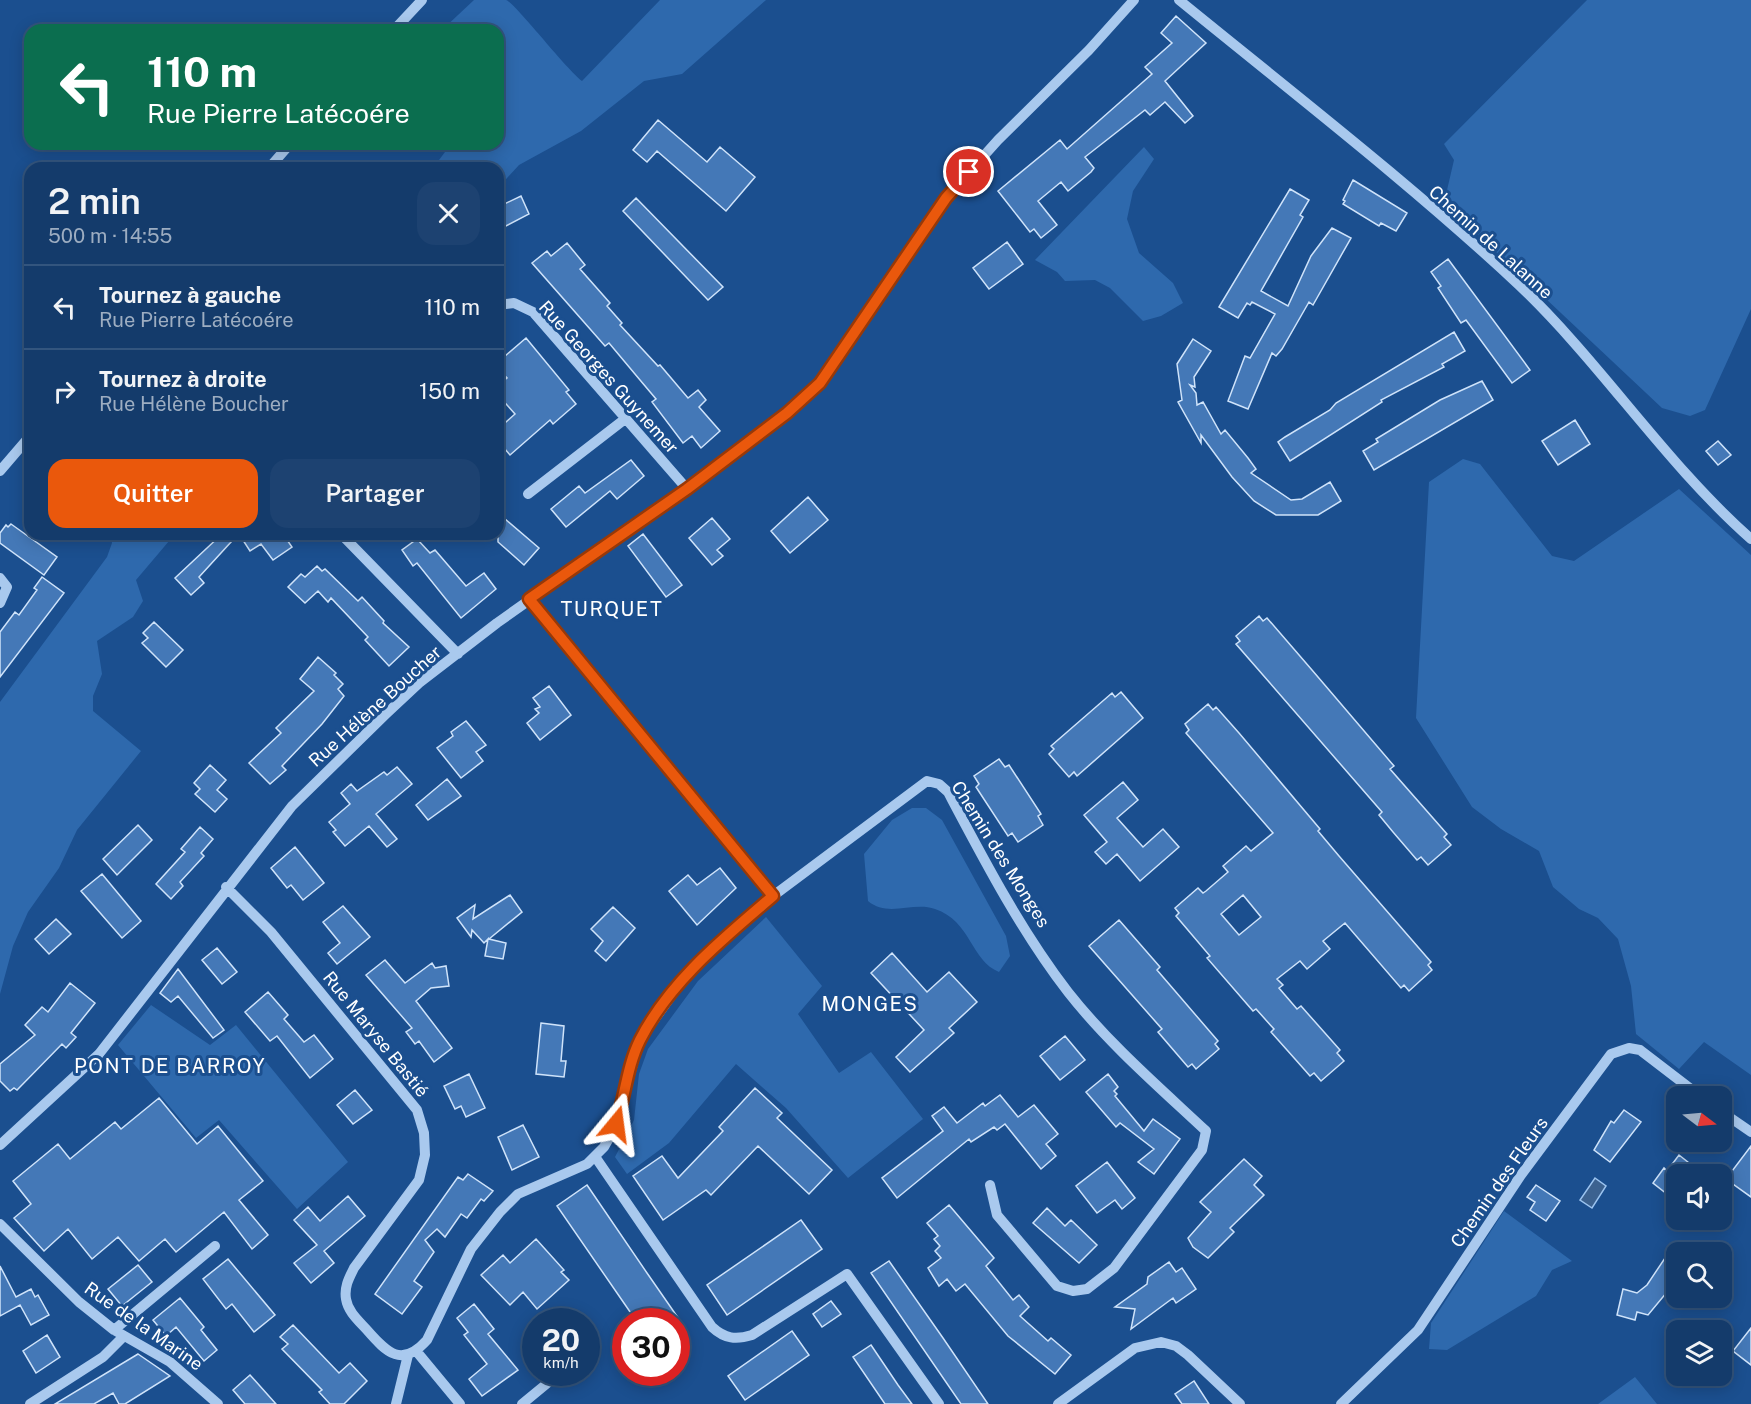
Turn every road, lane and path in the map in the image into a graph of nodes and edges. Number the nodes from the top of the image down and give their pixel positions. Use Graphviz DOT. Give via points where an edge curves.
graph roads {
  1 [pos="422,0"];
  2 [pos="1134,0"];
  3 [pos="1179,0"];
  4 [pos="400,24"];
  5 [pos="285,150"];
  6 [pos="274,162"];
  7 [pos="504,304"];
  8 [pos="625,419"];
  9 [pos="24,443"];
  10 [pos="0,471"];
  11 [pos="687,489"];
  12 [pos="528,494"];
  13 [pos="1751,539"];
  14 [pos="346,540"];
  15 [pos="0,578"];
  16 [pos="529,599"];
  17 [pos="0,603"];
  18 [pos="458,654"];
  19 [pos="226,887"];
  20 [pos="773,896"];
  21 [pos="1687,1086"];
  22 [pos="1732,1119"];
  23 [pos="1751,1132"];
  24 [pos="0,1145"];
  25 [pos="596,1158"];
  26 [pos="990,1185"];
  27 [pos="0,1224"];
  28 [pos="216,1246"];
  29 [pos="114,1330"];
  30 [pos="124,1336"];
  31 [pos="412,1354"];
  32 [pos="544,1386"];
  33 [pos="30,1404"];
  34 [pos="218,1404"];
  35 [pos="396,1404"];
  36 [pos="460,1404"];
  37 [pos="522,1404"];
  38 [pos="939,1404"];
  39 [pos="1058,1404"];
  40 [pos="1240,1404"];
  41 [pos="1341,1404"];
  1 -- 4 [label="street"];
  2 -- 11 [label="street, Rue Hélène Boucher" via="946,198 820,383"];
  3 -- 13 [label="street, Chemin de Lalanne" via="1352,141 1520,287 1604,377 1713,505"];
  5 -- 6 [label="street"];
  7 -- 8 [label="street, Rue Georges Guynemer" via="514,303 533,312"];
  8 -- 11 [label="street, Rue Georges Guynemer"];
  8 -- 12 [label="street"];
  9 -- 10 [label="street"];
  11 -- 16 [label="street, Rue Hélène Boucher"];
  14 -- 18 [label="street"];
  15 -- 17 [label="street" via="7,587"];
  16 -- 18 [label="street, Rue Hélène Boucher"];
  16 -- 20 [label="street"];
  18 -- 19 [label="street, Rue Hélène Boucher" via="419,683 292,806"];
  19 -- 24 [label="street, Rue Hélène Boucher" via="99,1054"];
  19 -- 31 [label="street, Rue Maryse Bastié" via="271,932 417,1110 425,1155 419,1180 354,1268 346,1298 350,1310 383,1349 394,1355"];
  20 -- 25 [label="street, Chemin des Monges" via="708,952 648,1027 639,1041 616,1124"];
  20 -- 26 [label="street, Chemin des Monges" via="916,787 927,781 939,784 948,792 1001,890 1068,991 1112,1042 1206,1131 1202,1150 1114,1268 1087,1289 1073,1291 1057,1286 998,1215"];
  21 -- 41 [label="street, Chemin des Fleurs" via="1640,1050 1629,1048 1611,1054 1521,1175 1418,1330"];
  22 -- 23 [label="street"];
  25 -- 31 [label="street" via="518,1194 500,1212 471,1249 427,1340"];
  25 -- 38 [label="street" via="712,1328 720,1334 739,1339 752,1335 847,1274"];
  27 -- 29 [label="street, Rue de la Marine" via="64,1288"];
  28 -- 29 [label="street"];
  29 -- 30 [label="street, Rue de la Marine"];
  30 -- 33 [label="street" via="103,1357"];
  30 -- 34 [label="street, Rue de la Marine" via="170,1362"];
  31 -- 35 [label="street"];
  31 -- 36 [label="street"];
  32 -- 37 [label="street"];
  39 -- 40 [label="street" via="1136,1348 1161,1342 1188,1355"];
}
